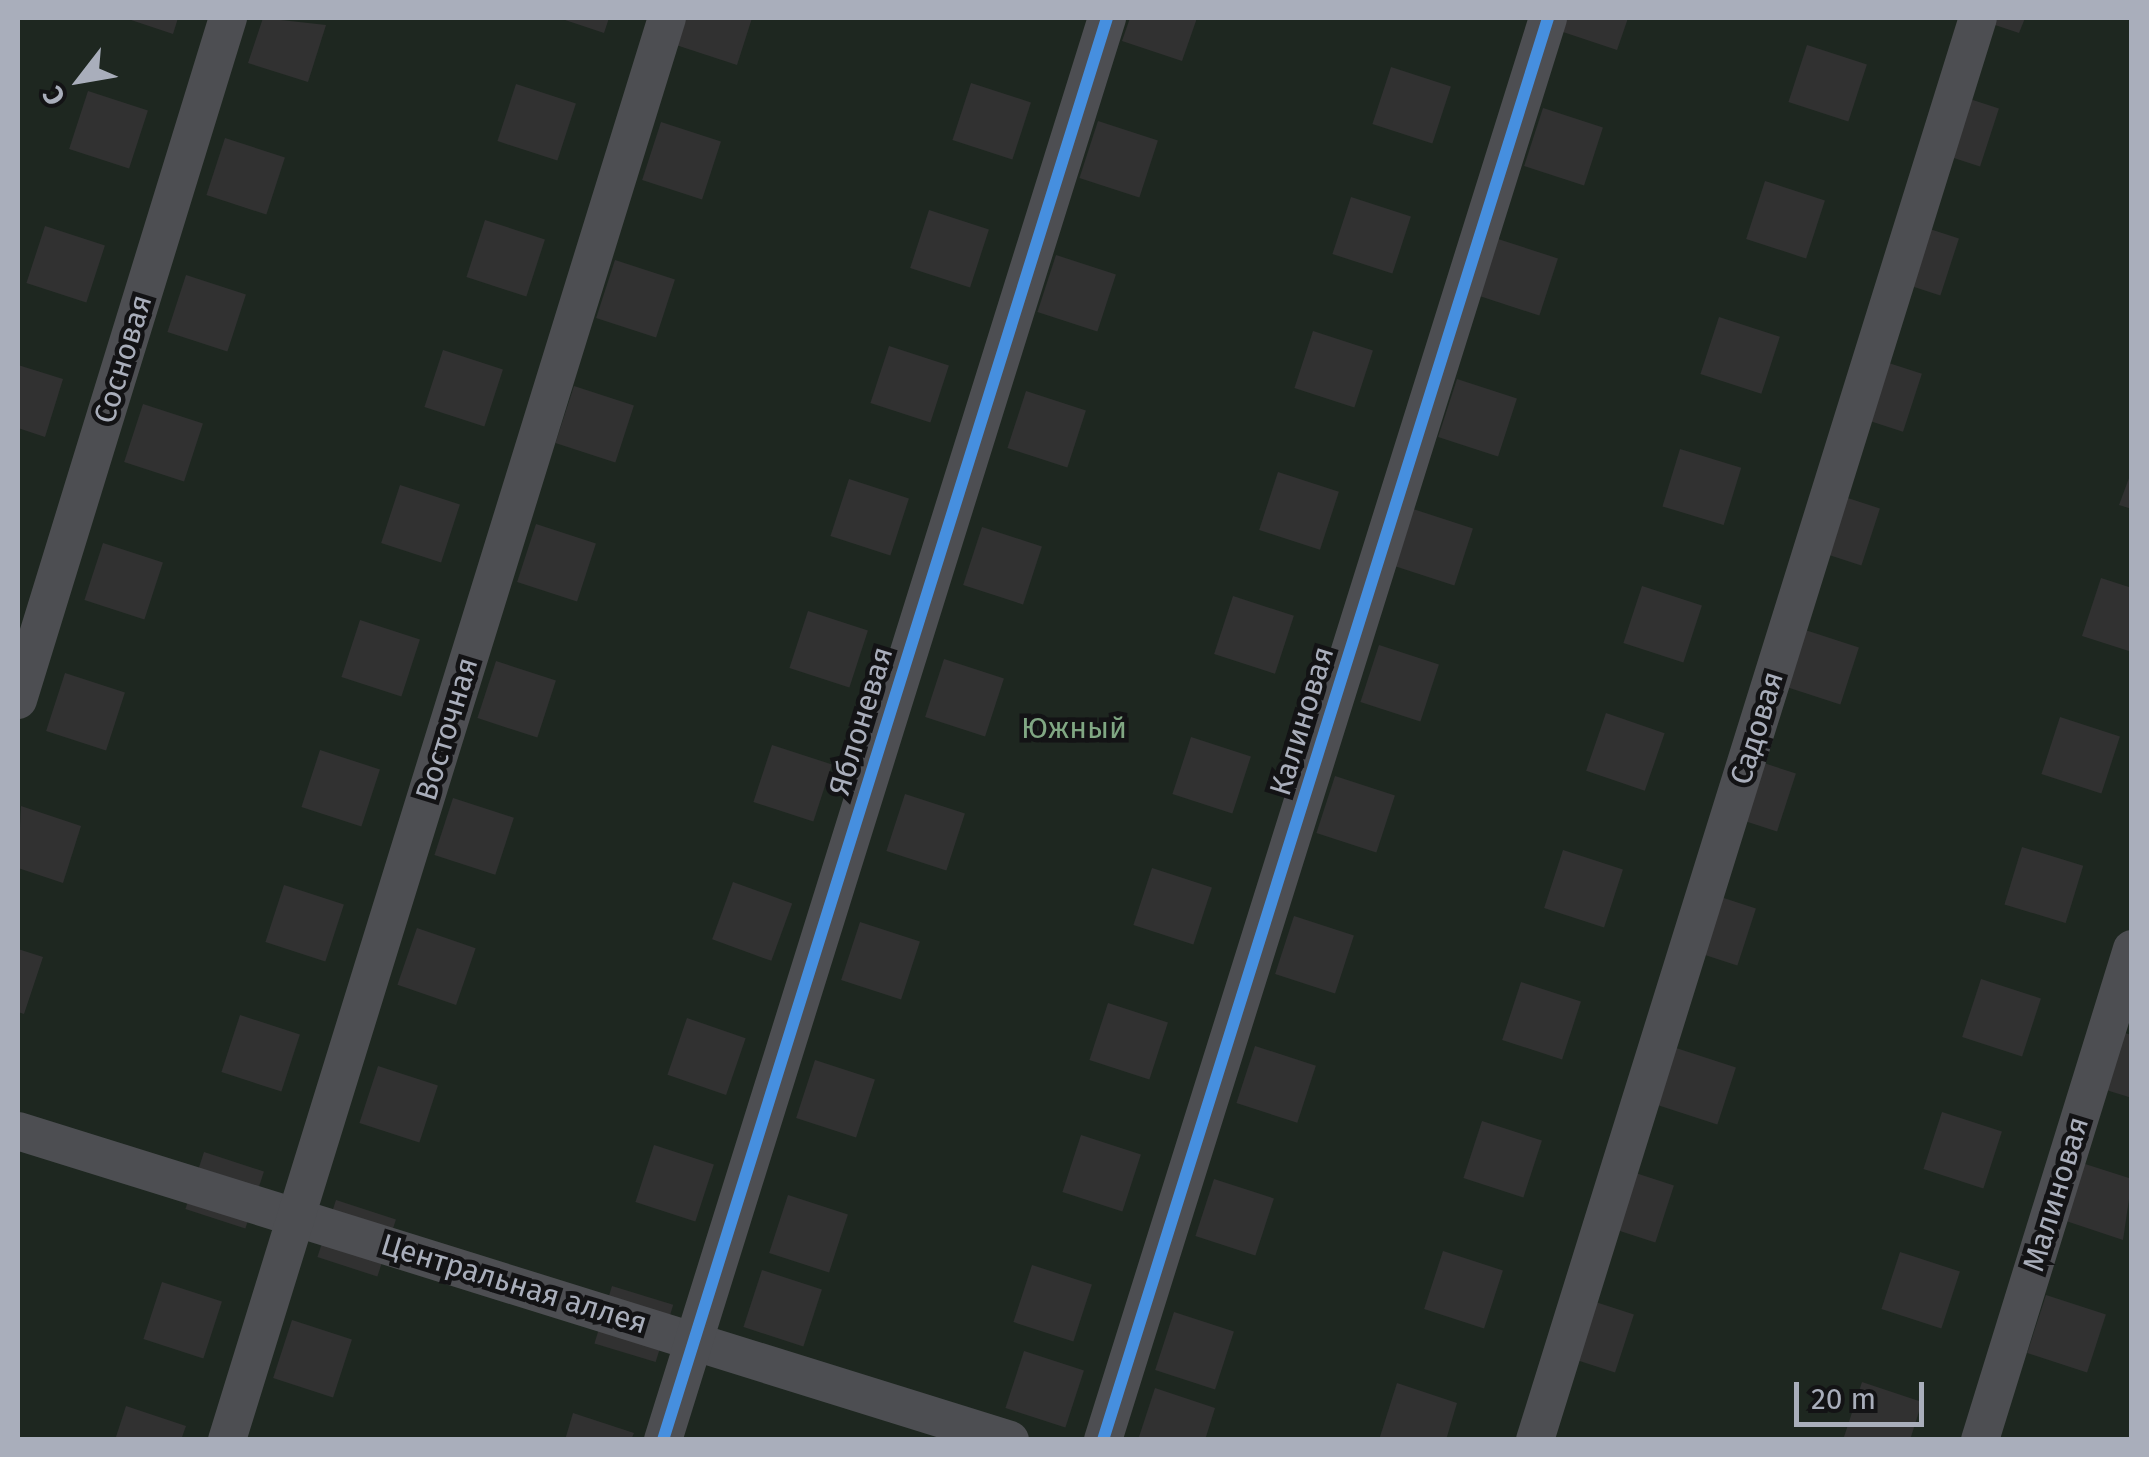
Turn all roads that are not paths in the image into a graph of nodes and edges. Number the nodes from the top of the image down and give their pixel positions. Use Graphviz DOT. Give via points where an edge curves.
graph roads {
  1 [pos="228,18"];
  2 [pos="667,18"];
  3 [pos="1106,18"];
  4 [pos="1548,18"];
  5 [pos="1978,18"];
  6 [pos="18,700"];
  7 [pos="2132,948"];
  8 [pos="18,1131"];
  9 [pos="296,1217"];
  10 [pos="694,1339"];
  11 [pos="226,1440"];
  12 [pos="662,1440"];
  13 [pos="1010,1440"];
  14 [pos="1103,1440"];
  15 [pos="1535,1440"];
  16 [pos="1980,1440"];
  1 -- 6 [label="street, Сосновая"];
  2 -- 9 [label="street, Восточная"];
  3 -- 10 [label="street, Яблоневая"];
  4 -- 14 [label="street, Калиновая"];
  5 -- 15 [label="street, Садовая"];
  7 -- 16 [label="street, Малиновая"];
  8 -- 9 [label="street, Центральная аллея"];
  9 -- 10 [label="street, Центральная аллея"];
  9 -- 11 [label="street, Восточная"];
  10 -- 12 [label="street, Яблоневая"];
  10 -- 13 [label="street, Центральная аллея"];
}
